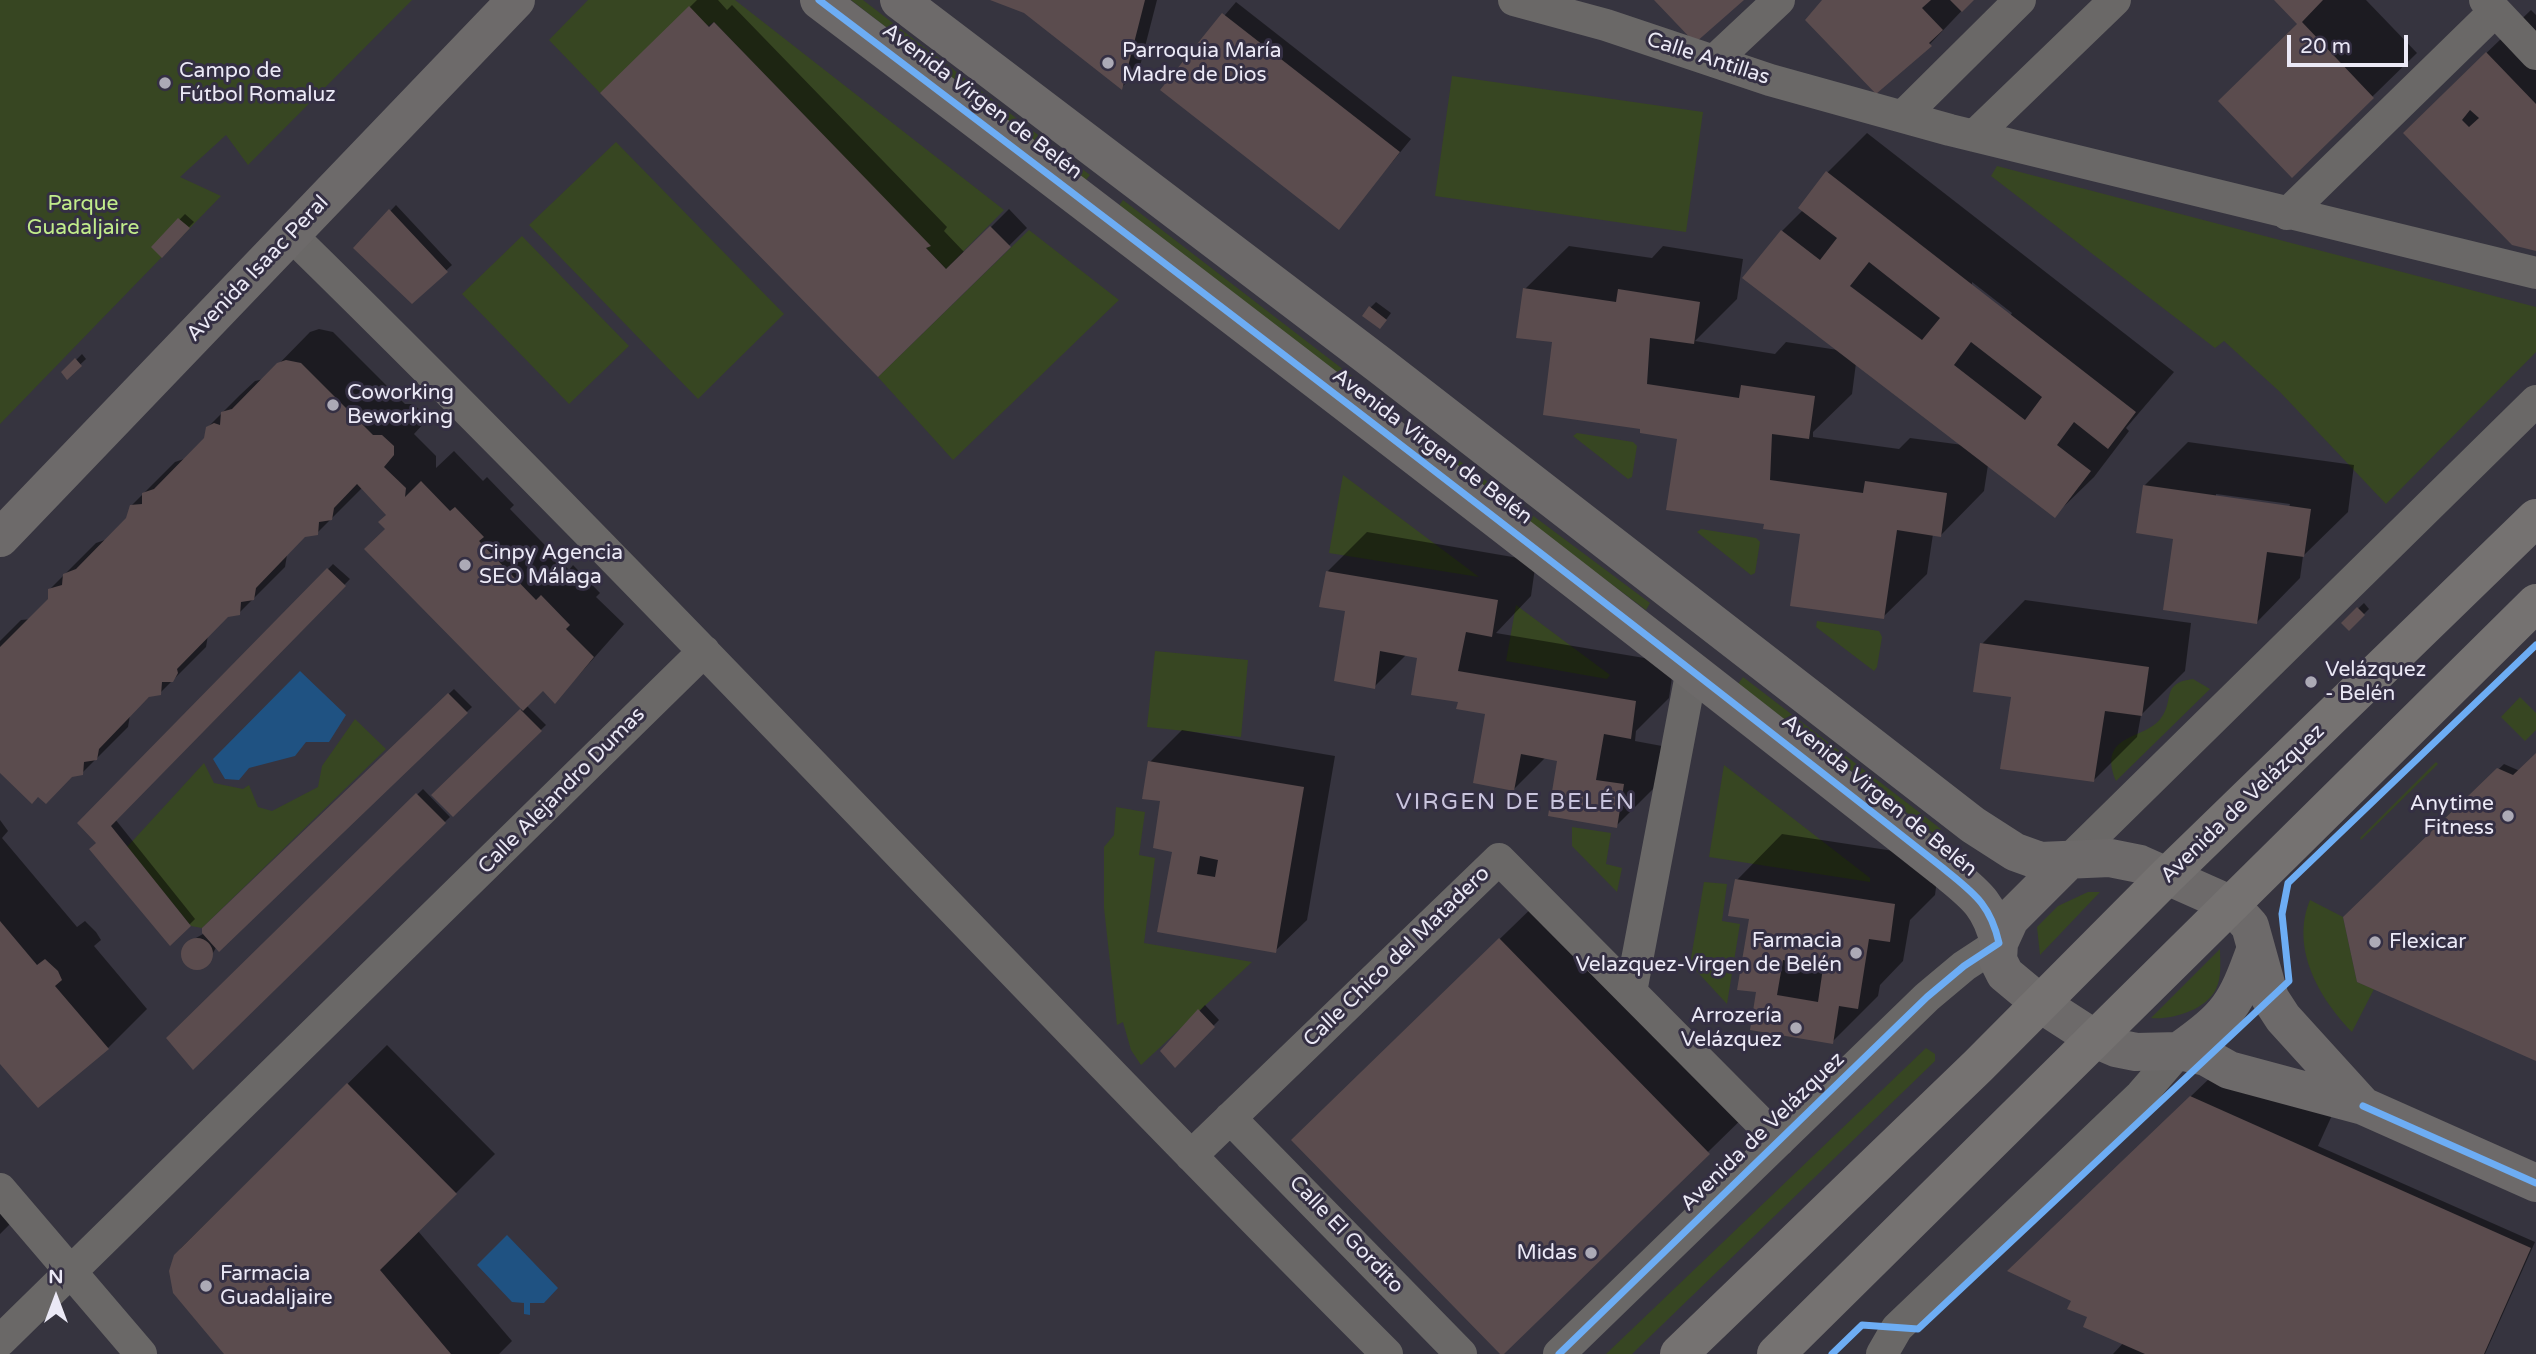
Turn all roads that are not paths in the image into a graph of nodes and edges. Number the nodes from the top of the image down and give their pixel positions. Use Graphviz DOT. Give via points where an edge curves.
graph roads {
  1 [pos="516,0"];
  2 [pos="819,0"];
  3 [pos="900,0"];
  4 [pos="1514,0"];
  5 [pos="1779,0"];
  6 [pos="2020,0"];
  7 [pos="2115,0"];
  8 [pos="2490,5"];
  9 [pos="2536,54"];
  10 [pos="1714,61"];
  11 [pos="1903,116"];
  12 [pos="1974,136"];
  13 [pos="2287,214"];
  14 [pos="290,234"];
  15 [pos="2536,273"];
  16 [pos="2536,401"];
  17 [pos="2536,518"];
  18 [pos="0,538"];
  19 [pos="2536,603"];
  20 [pos="704,651"];
  21 [pos="1692,669"];
  22 [pos="2067,862"];
  23 [pos="2167,876"];
  24 [pos="2230,904"];
  25 [pos="1999,943"];
  26 [pos="2256,948"];
  27 [pos="1631,992"];
  28 [pos="2041,1004"];
  29 [pos="2095,1039"];
  30 [pos="2179,1051"];
  31 [pos="2363,1106"];
  32 [pos="1230,1118"];
  33 [pos="1779,1141"];
  34 [pos="1191,1156"];
  35 [pos="2536,1183"];
  36 [pos="0,1189"];
  37 [pos="71,1272"];
  38 [pos="0,1341"];
  39 [pos="141,1354"];
  40 [pos="1387,1354"];
  41 [pos="1461,1354"];
  42 [pos="1559,1354"];
  43 [pos="1679,1354"];
  44 [pos="1776,1354"];
  45 [pos="1882,1354"];
  1 -- 14 [label="street, Avenida Isaac Peral"];
  2 -- 21 [label="street, Avenida Virgen de Belén"];
  3 -- 22 [label="street, Avenida Virgen de Belén" via="1973,825 2015,852 2040,861"];
  4 -- 10 [label="street, Calle Antillas"];
  5 -- 10 [label="street"];
  6 -- 11 [label="street"];
  7 -- 12 [label="street"];
  8 -- 9 [label="street"];
  8 -- 13 [label="street"];
  10 -- 11 [label="street, Calle Antillas"];
  11 -- 12 [label="street, Calle Antillas"];
  12 -- 13 [label="street, Calle Antillas"];
  13 -- 15 [label="street, Calle Antillas"];
  14 -- 18 [label="street, Avenida Isaac Peral"];
  14 -- 20 [label="street"];
  16 -- 22 [label="street"];
  17 -- 23 [label="main road, Avenida de Velázquez"];
  19 -- 24 [label="main road"];
  20 -- 34 [label="street"];
  20 -- 37 [label="street, Calle Alejandro Dumas"];
  21 -- 25 [label="street, Avenida Virgen de Belén" via="1976,896 1993,917"];
  21 -- 27 [label="street"];
  22 -- 23 [label="street, Avenida Virgen de Belén" via="2110,858 2140,863"];
  22 -- 25 [label="street" via="2010,919"];
  23 -- 24 [label="street, Avenida Virgen de Belén"];
  23 -- 28 [label="main road, Avenida de Velázquez"];
  24 -- 26 [label="street" via="2250,926"];
  24 -- 29 [label="main road"];
  25 -- 28 [label="street, Avenida Virgen de Belén" via="1998,960 2005,974"];
  25 -- 33 [label="street, Avenida de Velázquez" via="1927,997"];
  26 -- 30 [label="street" via="2225,1016"];
  26 -- 31 [label="street" via="2270,998 2283,1018"];
  27 -- 32 [label="street, Calle Chico del Matadero" via="1499,859"];
  27 -- 33 [label="street, Calle Chico del Matadero"];
  28 -- 29 [label="street, Avenida Virgen de Belén"];
  28 -- 43 [label="main road, Avenida de Velázquez"];
  29 -- 30 [label="street, Avenida Virgen de Belén" via="2136,1052"];
  29 -- 44 [label="main road"];
  30 -- 31 [label="street, Avenida Virgen de Belén" via="2206,1057 2229,1070"];
  30 -- 45 [label="street" via="2132,1104 1897,1328"];
  31 -- 35 [label="street"];
  32 -- 34 [label="street, Calle Chico del Matadero"];
  32 -- 41 [label="street, Calle El Gordito"];
  33 -- 42 [label="street, Avenida de Velázquez"];
  34 -- 40 [label="street"];
  36 -- 37 [label="street"];
  37 -- 38 [label="street, Calle Alejandro Dumas"];
  37 -- 39 [label="street"];
}
